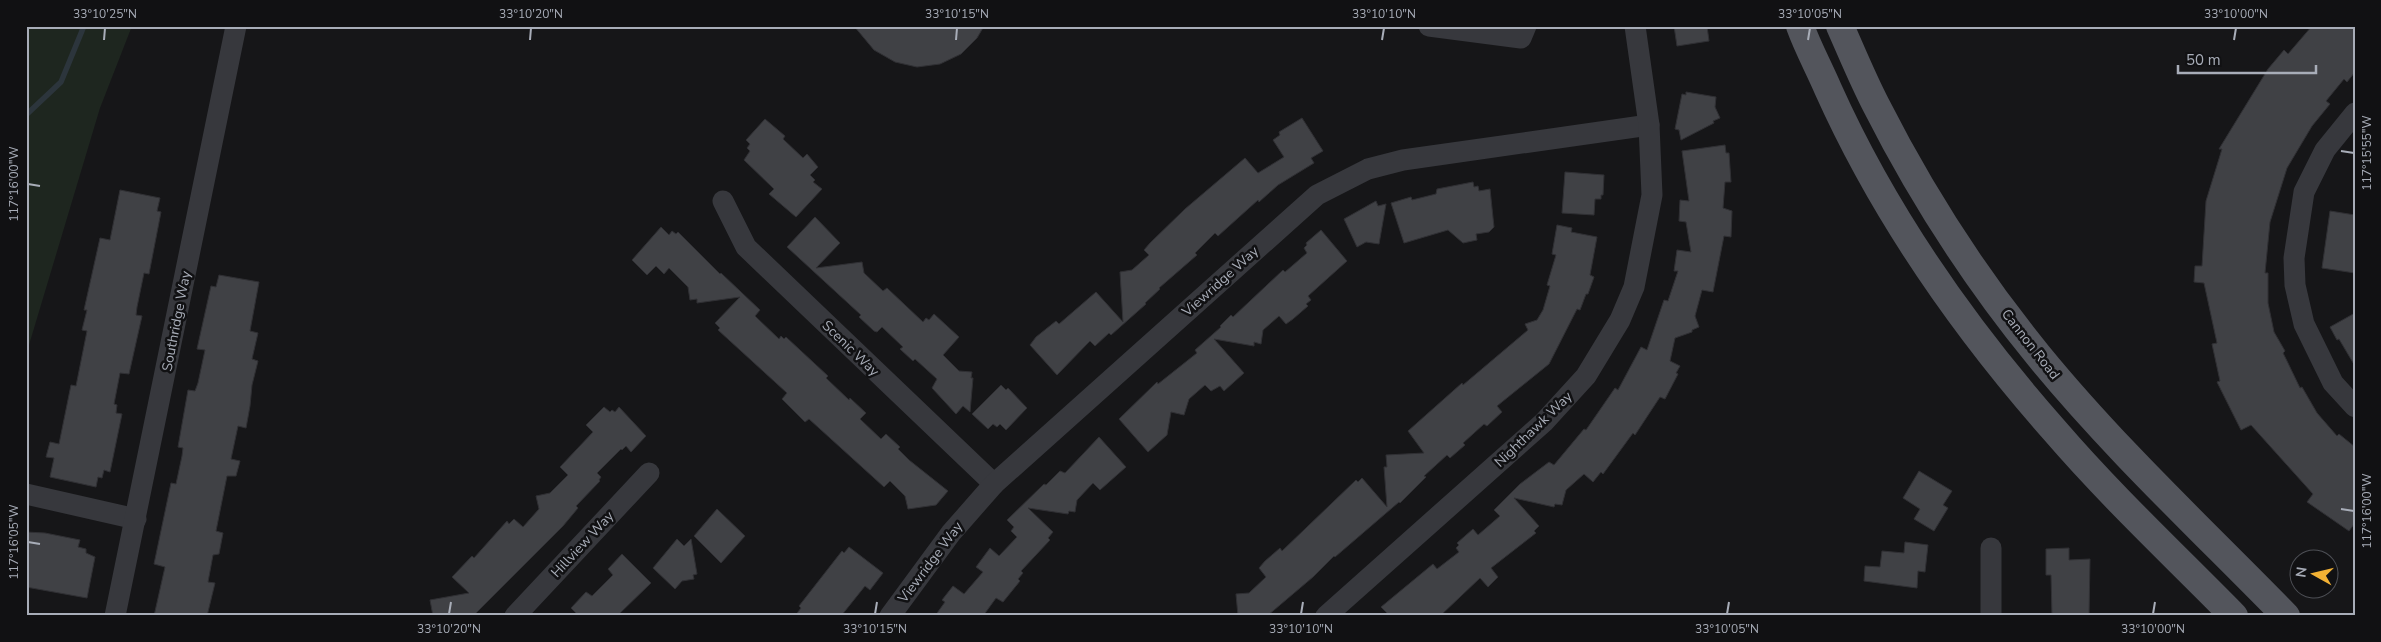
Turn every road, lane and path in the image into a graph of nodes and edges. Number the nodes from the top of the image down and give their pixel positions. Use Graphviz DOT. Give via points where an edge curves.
graph roads {
  1 [pos="236,26"];
  2 [pos="1429,26"];
  3 [pos="1526,26"];
  4 [pos="1635,26"];
  5 [pos="1800,26"];
  6 [pos="1840,26"];
  7 [pos="2355,113"];
  8 [pos="1649,126"];
  9 [pos="723,201"];
  10 [pos="2355,407"];
  11 [pos="649,473"];
  12 [pos="994,484"];
  13 [pos="26,494"];
  14 [pos="136,519"];
  15 [pos="1991,548"];
  16 [pos="115,616"];
  17 [pos="515,616"];
  18 [pos="890,616"];
  19 [pos="1326,616"];
  20 [pos="1991,616"];
  21 [pos="2234,616"];
  22 [pos="2286,616"];
  1 -- 14 [label="street, Southridge Way"];
  2 -- 3 [label="street" via="1521,38"];
  4 -- 8 [label="street, Nighthawk Way"];
  5 -- 21 [label="main road" via="1847,130 1888,206 1936,280 2009,378 2056,433"];
  6 -- 22 [label="main road, Cannon Road" via="1876,105 1920,187 1967,259 2038,354 2083,408"];
  7 -- 10 [label="street" via="2324,150 2304,192 2294,258 2295,285 2304,324 2333,383"];
  8 -- 12 [label="street, Viewridge Way" via="1403,160 1368,169 1317,195"];
  8 -- 19 [label="street, Nighthawk Way" via="1652,195 1634,287 1620,320 1586,376 1544,422"];
  9 -- 12 [label="street, Scenic Way" via="746,247"];
  11 -- 17 [label="street, Hillview Way"];
  12 -- 18 [label="street, Viewridge Way" via="951,533"];
  13 -- 14 [label="street"];
  14 -- 16 [label="street, Southridge Way"];
  15 -- 20 [label="street"];
}
